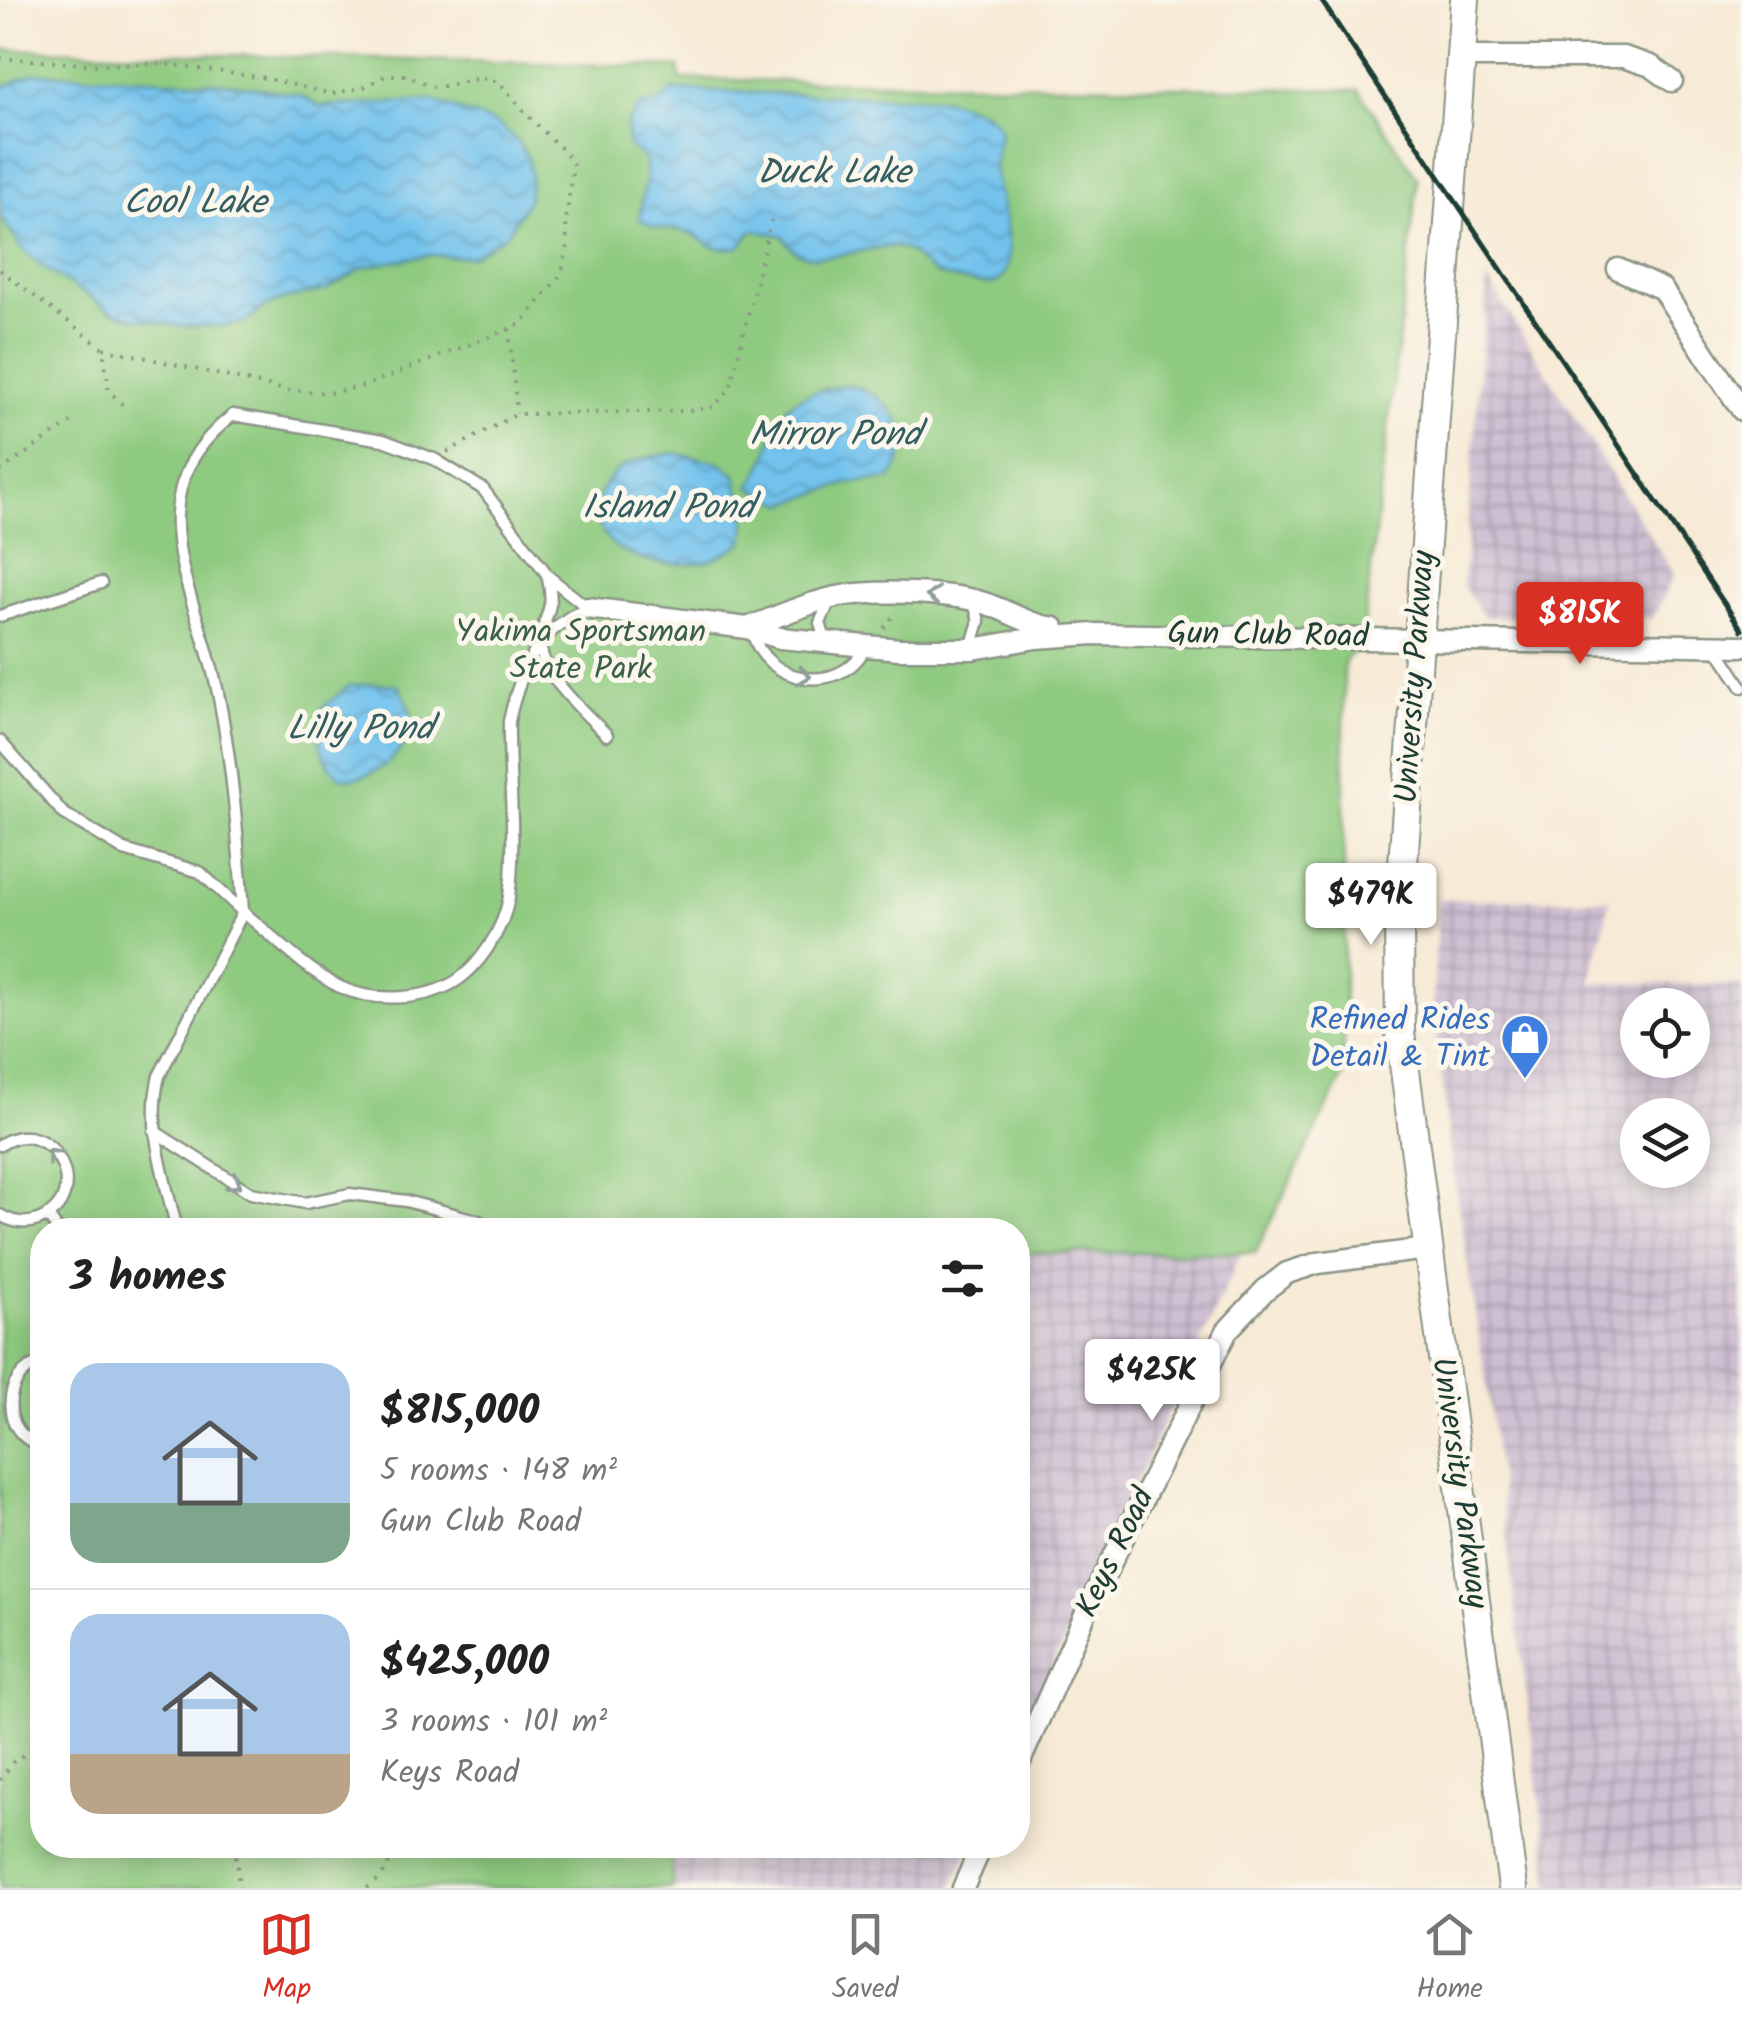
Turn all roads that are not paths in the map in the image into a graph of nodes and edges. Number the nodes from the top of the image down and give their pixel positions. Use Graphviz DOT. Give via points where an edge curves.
graph roads {
  1 [pos="1465,0"];
  2 [pos="1461,57"];
  3 [pos="1672,81"];
  4 [pos="1618,269"];
  5 [pos="1742,410"];
  6 [pos="546,574"];
  7 [pos="102,582"];
  8 [pos="830,599"];
  9 [pos="972,600"];
  10 [pos="588,608"];
  11 [pos="0,616"];
  12 [pos="749,629"];
  13 [pos="1094,634"];
  14 [pos="1419,638"];
  15 [pos="540,640"];
  16 [pos="826,642"];
  17 [pos="875,646"];
  18 [pos="1715,646"];
  19 [pos="1742,646"];
  20 [pos="970,649"];
  21 [pos="1742,687"];
  22 [pos="607,736"];
  23 [pos="0,741"];
  24 [pos="243,912"];
  25 [pos="153,1130"];
  26 [pos="0,1146"];
  27 [pos="0,1215"];
  28 [pos="47,1215"];
  29 [pos="39,1218"];
  30 [pos="49,1218"];
  31 [pos="174,1218"];
  32 [pos="469,1218"];
  33 [pos="30,1221"];
  34 [pos="1427,1250"];
  35 [pos="30,1365"];
  36 [pos="30,1443"];
  37 [pos="1030,1739"];
  38 [pos="976,1858"];
  39 [pos="963,1888"];
  40 [pos="1513,1888"];
  1 -- 2 [label="main road, University Parkway"];
  2 -- 3 [label="street" via="1623,57"];
  2 -- 14 [label="main road, University Parkway"];
  4 -- 5 [label="street" via="1662,289"];
  6 -- 10 [label="lane"];
  6 -- 15 [label="lane" via="550,614"];
  6 -- 24 [label="lane" via="483,489 434,459 383,440 233,414 210,433 179,488 176,528 183,579 228,742"];
  7 -- 11 [label="lane"];
  9 -- 8 [label="street, Gun Club Road, one-way" via="861,594"];
  8 -- 12 [label="street, Gun Club Road"];
  8 -- 16 [label="lane" via="820,623"];
  9 -- 13 [label="street, Gun Club Road" via="1031,624"];
  9 -- 20 [label="lane" via="979,620"];
  10 -- 12 [label="street, Gun Club Road"];
  10 -- 15 [label="lane"];
  12 -- 16 [label="street, Gun Club Road"];
  12 -- 17 [label="lane, one-way" via="764,658 799,677 842,674"];
  13 -- 14 [label="street, Gun Club Road"];
  13 -- 20 [label="street, Gun Club Road"];
  14 -- 18 [label="street, Gun Club Road"];
  14 -- 34 [label="main road, University Parkway" via="1399,958 1400,1032"];
  15 -- 22 [label="lane" via="556,681"];
  15 -- 24 [label="lane" via="509,721 508,902 480,960 452,984 380,998 320,976"];
  16 -- 17 [label="street, Gun Club Road"];
  17 -- 20 [label="street, Gun Club Road"];
  18 -- 19 [label="street, Gun Club Road"];
  18 -- 21 [label="lane"];
  23 -- 24 [label="lane" via="63,813 124,850 200,872"];
  24 -- 25 [label="lane" via="160,1076"];
  25 -- 31 [label="lane"];
  25 -- 32 [label="lane, one-way" via="251,1193 304,1203 350,1194 406,1200"];
  28 -- 26 [label="lane, one-way" via="64,1195 63,1162 38,1140 22,1137"];
  27 -- 33 [label="lane"];
  28 -- 29 [label="lane"];
  28 -- 30 [label="lane"];
  34 -- 37 [label="street, Keys Road" via="1318,1263 1287,1274 1227,1332"];
  34 -- 40 [label="main road, University Parkway"];
  35 -- 36 [label="lane" via="12,1376 2,1406 5,1422"];
  38 -- 39 [label="street"];
}
